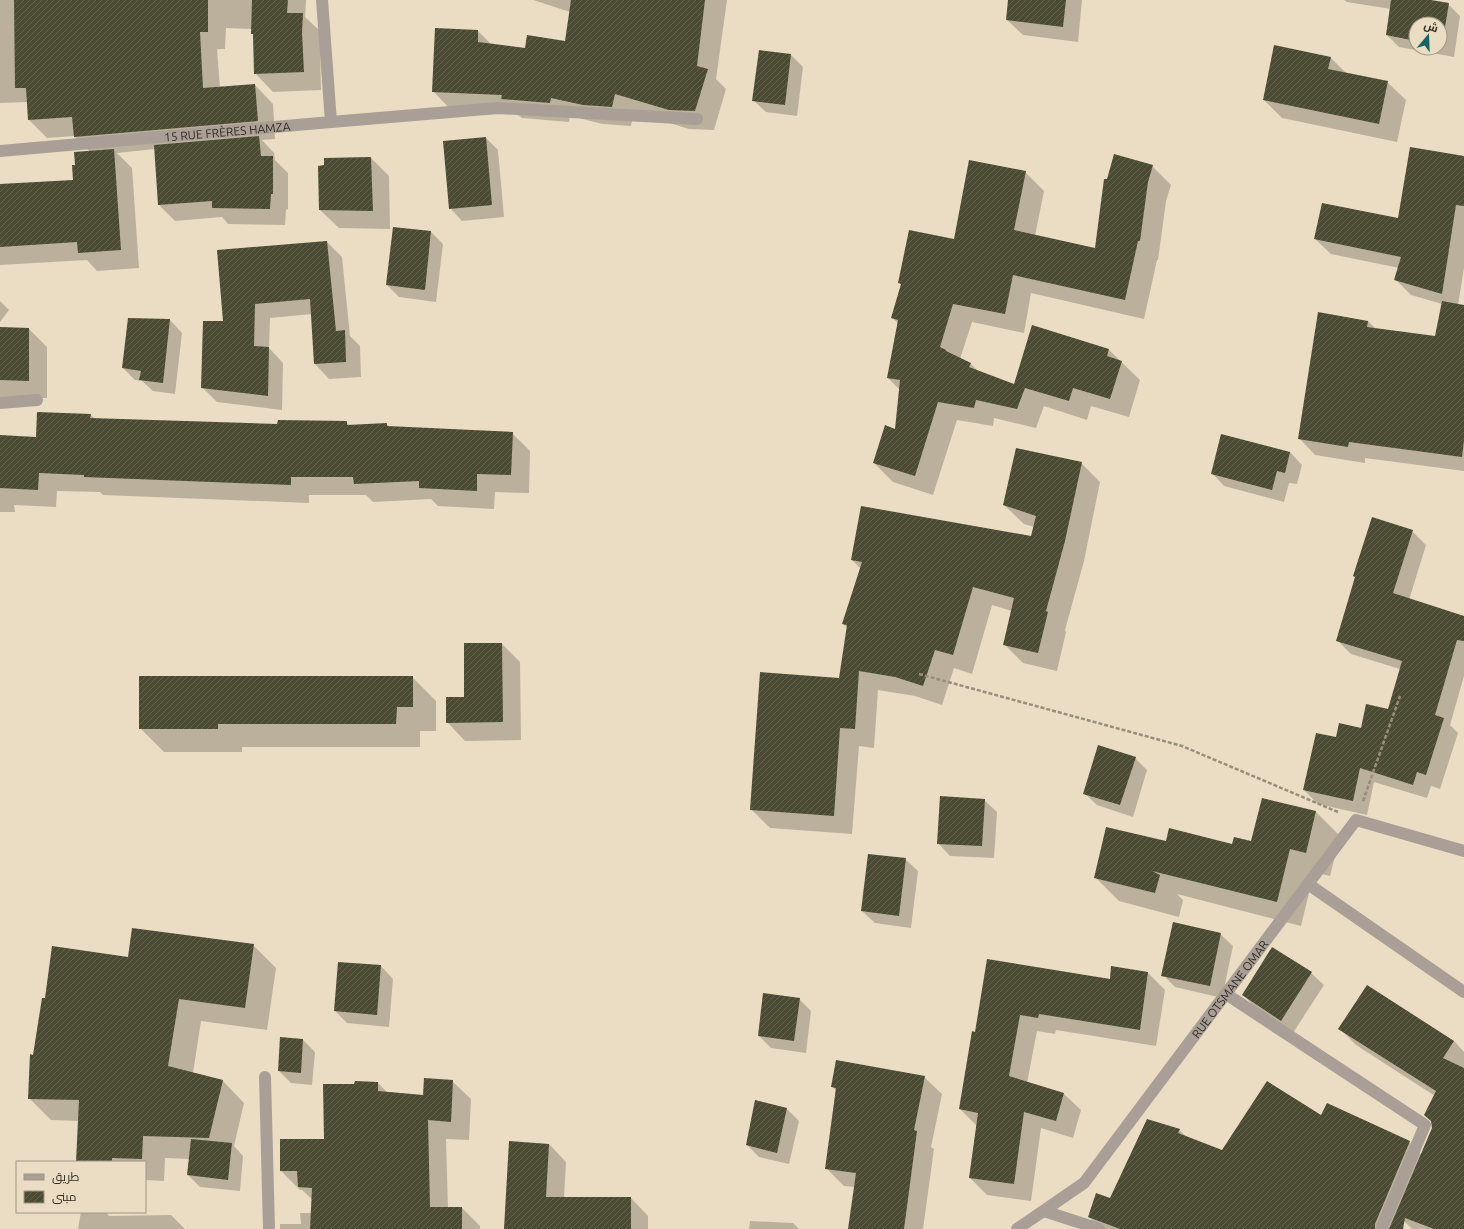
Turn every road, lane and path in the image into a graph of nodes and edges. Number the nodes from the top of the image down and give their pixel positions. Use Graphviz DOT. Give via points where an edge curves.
graph roads {
  1 [pos="322,0"];
  2 [pos="697,119"];
  3 [pos="332,122"];
  4 [pos="0,151"];
  5 [pos="37,400"];
  6 [pos="0,403"];
  7 [pos="919,674"];
  8 [pos="1400,696"];
  9 [pos="1356,820"];
  10 [pos="1464,851"];
  11 [pos="1308,884"];
  12 [pos="1464,992"];
  13 [pos="1226,994"];
  14 [pos="265,1077"];
  15 [pos="1044,1211"];
  16 [pos="1384,1228"];
  17 [pos="269,1229"];
  18 [pos="1017,1229"];
  19 [pos="1099,1229"];
  1 -- 3 [label="street"];
  2 -- 3 [label="street, 15 RUE FRÈRES HAMZA" via="498,108"];
  3 -- 4 [label="street, 15 RUE FRÈRES HAMZA"];
  5 -- 6 [label="street"];
  7 -- 9 [label="path" via="1182,746"];
  8 -- 9 [label="path"];
  9 -- 10 [label="street"];
  9 -- 11 [label="street, RUE OTSMANE OMAR"];
  11 -- 12 [label="street"];
  11 -- 13 [label="street, RUE OTSMANE OMAR"];
  13 -- 15 [label="street, RUE OTSMANE OMAR" via="1084,1183"];
  13 -- 16 [label="street" via="1425,1125"];
  14 -- 17 [label="street"];
  15 -- 18 [label="street, RUE OTSMANE OMAR"];
  15 -- 19 [label="street"];
}
